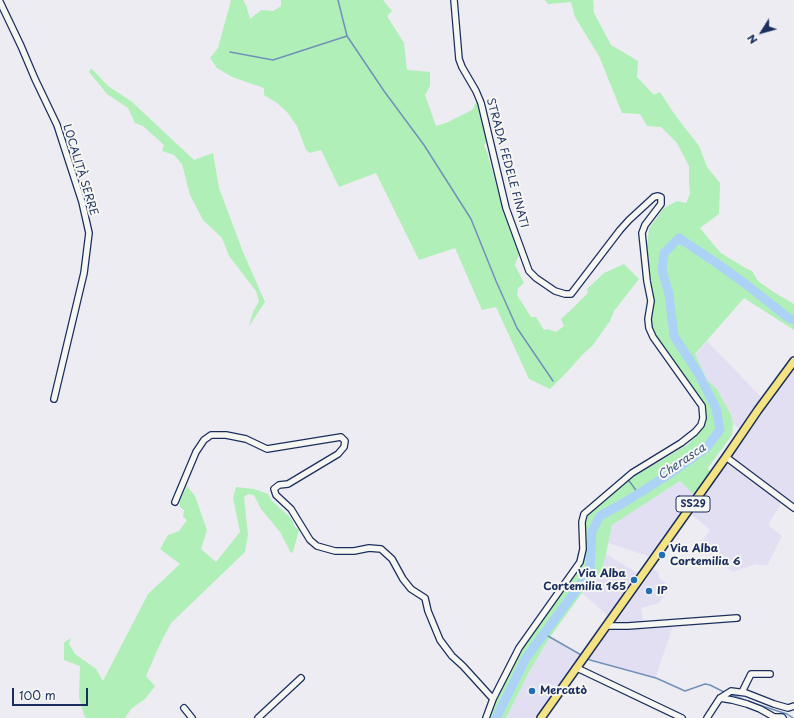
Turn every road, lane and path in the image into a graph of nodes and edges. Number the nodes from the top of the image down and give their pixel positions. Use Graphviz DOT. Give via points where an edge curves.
graph roads {
  1 [pos="454,0"];
  2 [pos="0,2"];
  3 [pos="794,361"];
  4 [pos="54,399"];
  5 [pos="726,457"];
  6 [pos="175,502"];
  7 [pos="794,508"];
  8 [pos="737,618"];
  9 [pos="606,626"];
  10 [pos="577,668"];
  11 [pos="770,674"];
  12 [pos="301,678"];
  13 [pos="742,692"];
  14 [pos="722,697"];
  15 [pos="493,699"];
  16 [pos="794,706"];
  17 [pos="184,708"];
  18 [pos="192,718"];
  19 [pos="258,718"];
  20 [pos="486,718"];
  21 [pos="541,718"];
  22 [pos="682,718"];
  23 [pos="707,718"];
  24 [pos="783,718"];
  1 -- 15 [label="street, STRADA FEDELE FINATI" via="459,59 481,103 506,208 529,271 536,278 555,291 571,294 629,220 654,197 661,197 661,204 642,233 651,301 648,319 653,337 702,406 704,418 695,432 632,473 584,514 580,562 520,648"];
  2 -- 4 [label="street, LOCALITÀ SERRE" via="57,125 82,202 89,234 84,273"];
  3 -- 5 [label="main road, SS29"];
  5 -- 7 [label="street"];
  5 -- 9 [label="main road, SS29"];
  6 -- 15 [label="street" via="196,452 211,435 246,439 267,449 341,437 345,441 344,447 338,454 288,484 279,485 274,489 276,495 291,509 310,540 317,546 335,551 381,549 392,559 411,589 425,598 440,640"];
  8 -- 9 [label="street"];
  9 -- 10 [label="main road, SS29"];
  10 -- 21 [label="main road, SS29"];
  10 -- 22 [label="street"];
  11 -- 13 [label="street" via="751,674"];
  12 -- 19 [label="street"];
  13 -- 14 [label="street" via="731,691"];
  13 -- 16 [label="street" via="788,708"];
  14 -- 23 [label="street"];
  14 -- 24 [label="street"];
  15 -- 20 [label="street"];
  17 -- 18 [label="street"];
}
